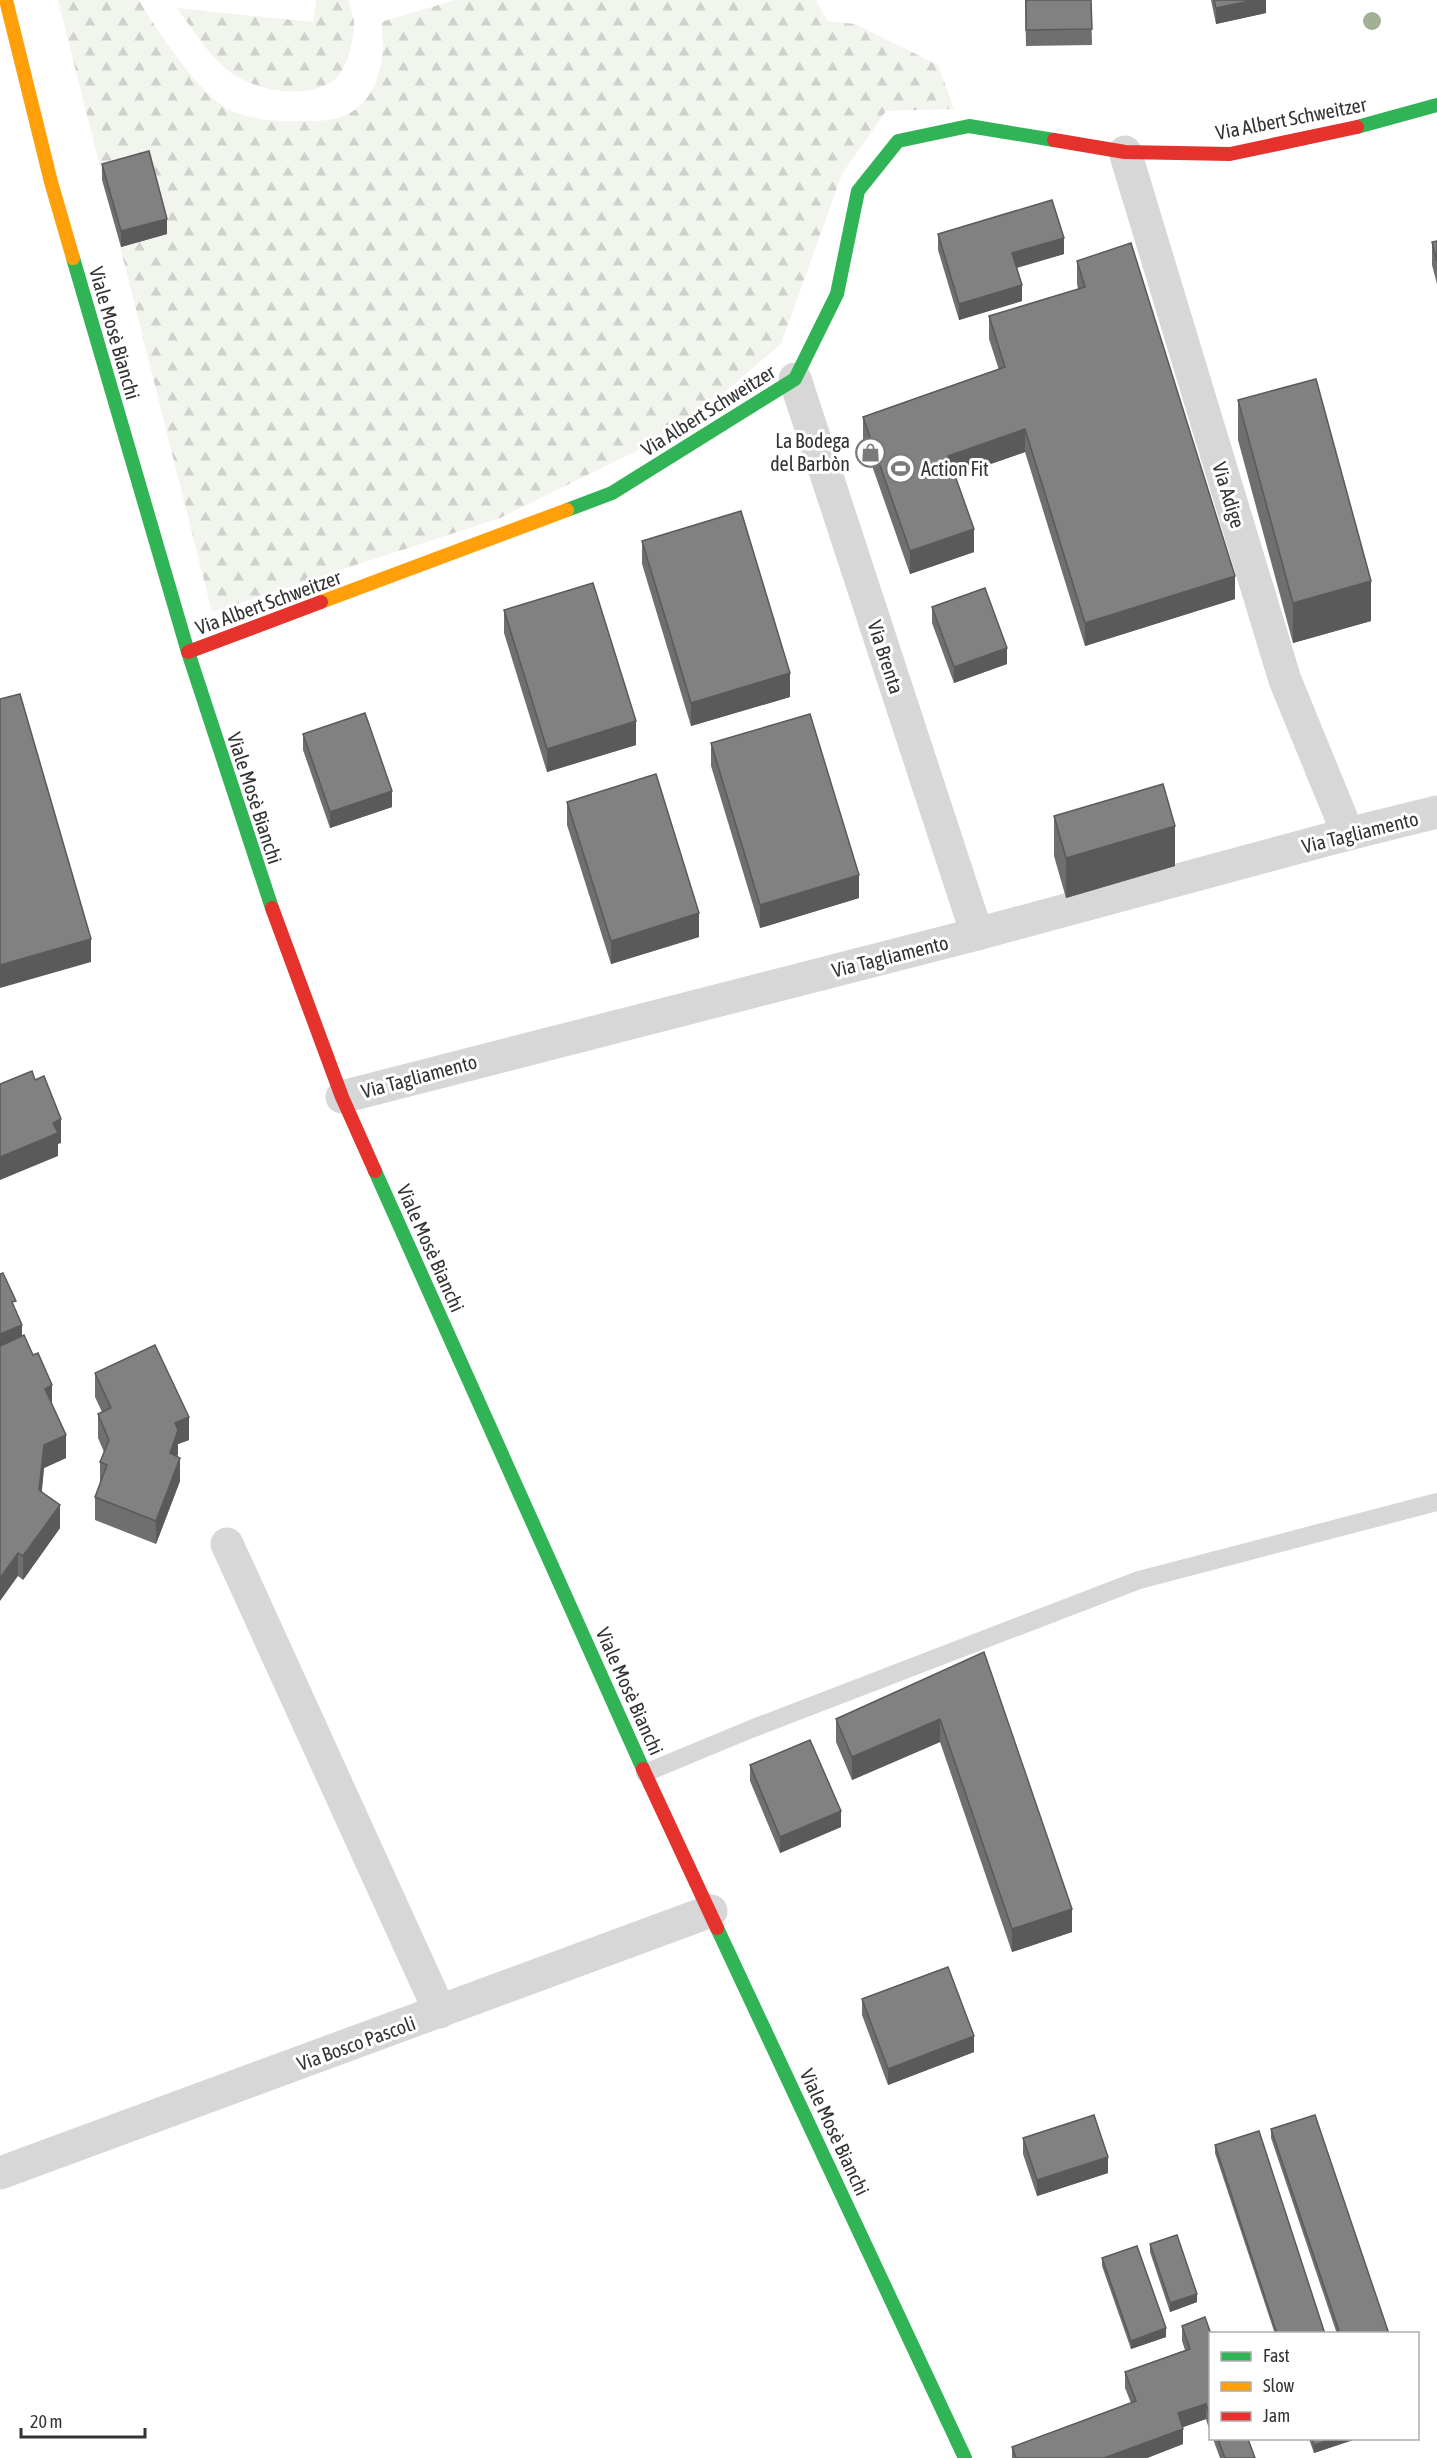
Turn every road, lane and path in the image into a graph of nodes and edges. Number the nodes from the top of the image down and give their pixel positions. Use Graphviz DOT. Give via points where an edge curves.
graph roads {
  1 [pos="6,0"];
  2 [pos="1437,105"];
  3 [pos="1125,152"];
  4 [pos="795,378"];
  5 [pos="188,652"];
  6 [pos="1437,812"];
  7 [pos="1348,834"];
  8 [pos="977,934"];
  9 [pos="342,1097"];
  10 [pos="1437,1502"];
  11 [pos="227,1544"];
  12 [pos="645,1773"];
  13 [pos="711,1911"];
  14 [pos="441,2012"];
  15 [pos="0,2173"];
  16 [pos="964,2458"];
  1 -- 5 [label="main road, Viale Mosè Bianchi" via="51,182"];
  2 -- 3 [label="main road, Via Albert Schweitzer" via="1358,127 1230,154"];
  3 -- 4 [label="main road, Via Albert Schweitzer" via="969,126 898,141 858,191 837,294"];
  3 -- 7 [label="street, Via Adige" via="1285,680"];
  4 -- 5 [label="main road, Via Albert Schweitzer" via="612,493"];
  4 -- 8 [label="street, Via Brenta"];
  5 -- 9 [label="main road, Viale Mosè Bianchi" via="256,867"];
  6 -- 7 [label="street, Via Tagliamento"];
  7 -- 8 [label="street, Via Tagliamento"];
  8 -- 9 [label="street, Via Tagliamento"];
  9 -- 12 [label="main road, Viale Mosè Bianchi"];
  10 -- 12 [label="lane" via="1139,1580"];
  11 -- 14 [label="street"];
  12 -- 13 [label="main road, Viale Mosè Bianchi"];
  13 -- 14 [label="street, Via Bosco Pascoli"];
  13 -- 16 [label="main road, Viale Mosè Bianchi"];
  14 -- 15 [label="street, Via Bosco Pascoli"];
}
